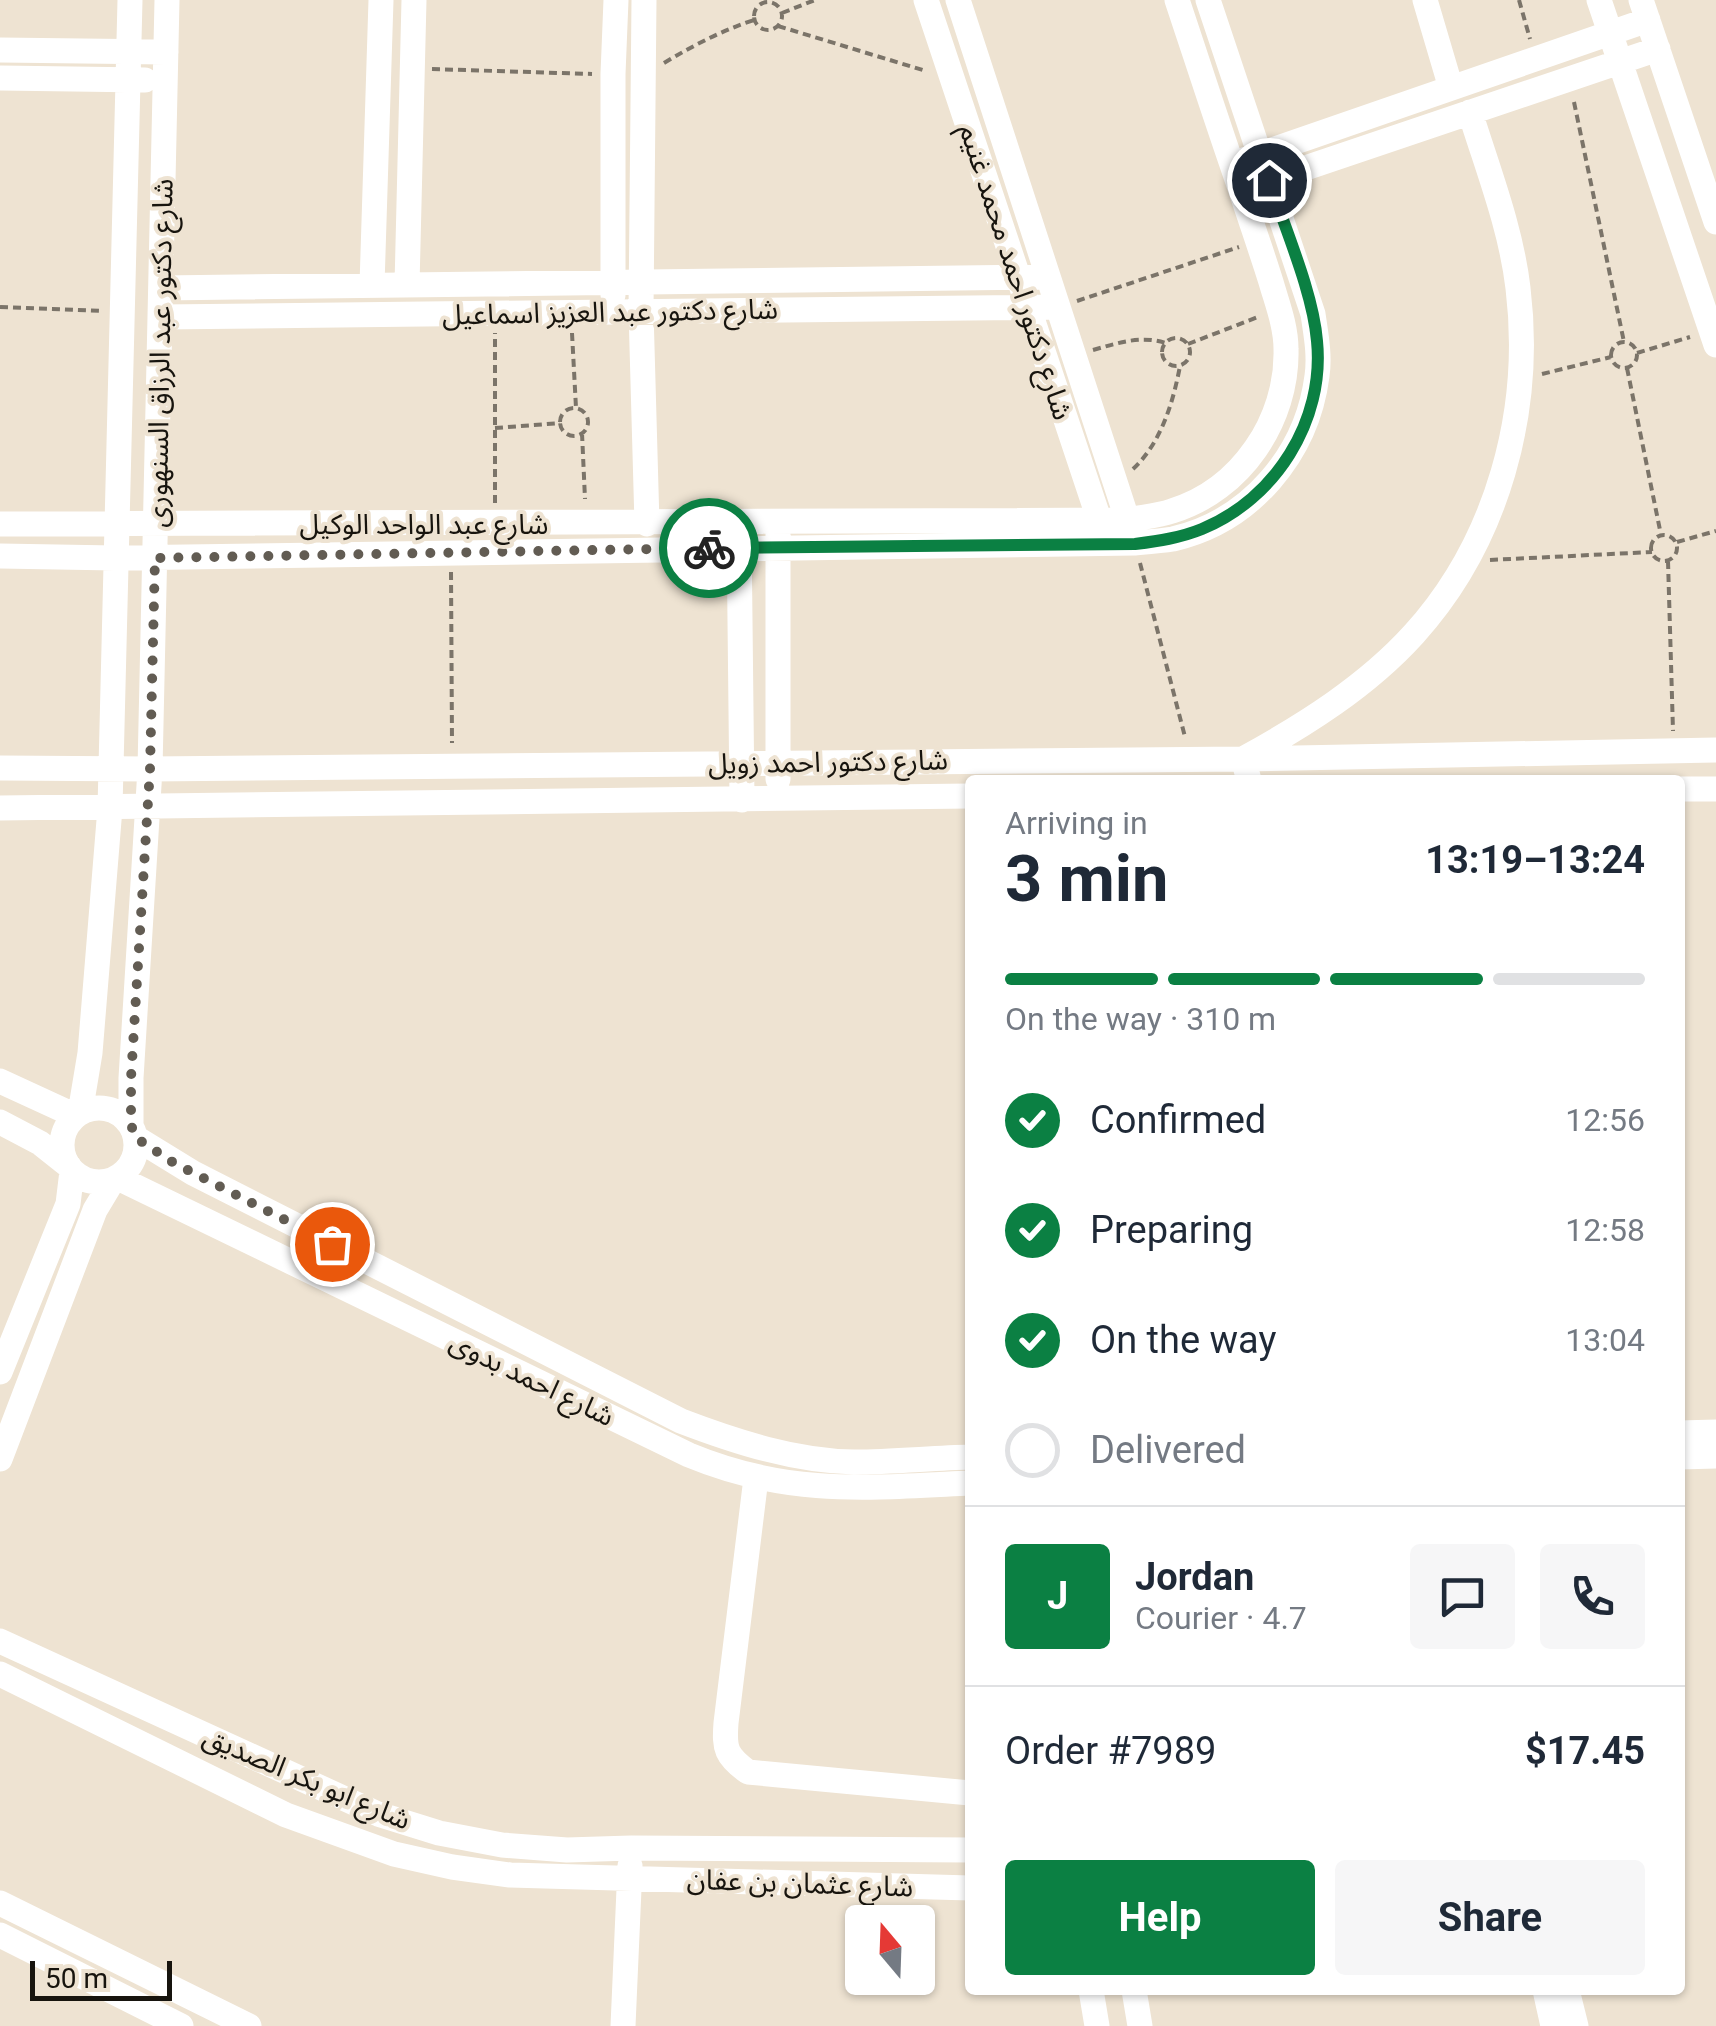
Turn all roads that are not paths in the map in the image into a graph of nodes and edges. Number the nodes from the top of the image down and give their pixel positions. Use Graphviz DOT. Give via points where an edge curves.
graph roads {
  1 [pos="130,0"];
  2 [pos="167,0"];
  3 [pos="381,0"];
  4 [pos="414,0"];
  5 [pos="616,0"];
  6 [pos="644,0"];
  7 [pos="926,0"];
  8 [pos="958,0"];
  9 [pos="1176,0"];
  10 [pos="1208,0"];
  11 [pos="1425,0"];
  12 [pos="1599,0"];
  13 [pos="1644,10"];
  14 [pos="1610,33"];
  15 [pos="1658,49"];
  16 [pos="0,50"];
  17 [pos="128,51"];
  18 [pos="166,52"];
  19 [pos="1620,62"];
  20 [pos="0,78"];
  21 [pos="129,80"];
  22 [pos="166,80"];
  23 [pos="1451,88"];
  24 [pos="1470,112"];
  25 [pos="1260,154"];
  26 [pos="1232,164"];
  27 [pos="1269,180"];
  28 [pos="1240,190"];
  29 [pos="1716,222"];
  30 [pos="1018,277"];
  31 [pos="1048,277"];
  32 [pos="612,282"];
  33 [pos="640,282"];
  34 [pos="372,285"];
  35 [pos="406,285"];
  36 [pos="162,288"];
  37 [pos="1058,307"];
  38 [pos="1028,309"];
  39 [pos="614,311"];
  40 [pos="640,311"];
  41 [pos="161,317"];
  42 [pos="1714,338"];
  43 [pos="738,521"];
  44 [pos="778,521"];
  45 [pos="0,524"];
  46 [pos="647,524"];
  47 [pos="116,525"];
  48 [pos="156,525"];
  49 [pos="1103,532"];
  50 [pos="1131,532"];
  51 [pos="738,548"];
  52 [pos="778,548"];
  53 [pos="0,556"];
  54 [pos="116,558"];
  55 [pos="155,558"];
  56 [pos="1716,750"];
  57 [pos="741,763"];
  58 [pos="778,763"];
  59 [pos="0,768"];
  60 [pos="111,769"];
  61 [pos="150,769"];
  62 [pos="1276,769"];
  63 [pos="1246,770"];
  64 [pos="1716,788"];
  65 [pos="1685,789"];
  66 [pos="965,796"];
  67 [pos="778,799"];
  68 [pos="742,800"];
  69 [pos="0,808"];
  70 [pos="110,808"];
  71 [pos="148,808"];
  72 [pos="0,1081"];
  73 [pos="78,1115"];
  74 [pos="0,1122"];
  75 [pos="134,1132"];
  76 [pos="70,1169"];
  77 [pos="116,1179"];
  78 [pos="0,1372"];
  79 [pos="1685,1432"];
  80 [pos="1716,1432"];
  81 [pos="965,1456"];
  82 [pos="1685,1456"];
  83 [pos="1716,1456"];
  84 [pos="0,1459"];
  85 [pos="756,1478"];
  86 [pos="965,1483"];
  87 [pos="0,1641"];
  88 [pos="0,1674"];
  89 [pos="965,1793"];
  90 [pos="631,1848"];
  91 [pos="965,1850"];
  92 [pos="630,1879"];
  93 [pos="965,1888"];
  94 [pos="0,1903"];
  95 [pos="0,1935"];
  96 [pos="181,1993"];
  97 [pos="1092,1995"];
  98 [pos="1135,1995"];
  99 [pos="1545,1995"];
  100 [pos="1569,1995"];
  101 [pos="201,2016"];
  102 [pos="171,2024"];
  103 [pos="249,2026"];
  104 [pos="623,2026"];
  105 [pos="1097,2026"];
  106 [pos="1140,2026"];
  107 [pos="1554,2026"];
  108 [pos="1576,2026"];
  1 -- 17 [label="street, شارع دكتور عبد الرزاق السنهورى"];
  2 -- 18 [label="street, شارع دكتور عبد الرزاق السنهورى"];
  3 -- 34 [label="street"];
  4 -- 35 [label="street"];
  5 -- 32 [label="street"];
  6 -- 33 [label="street"];
  7 -- 30 [label="street, شارع دكتور احمد محمد غنيم"];
  8 -- 31 [label="street, شارع دكتور احمد محمد غنيم"];
  9 -- 26 [label="street, شارع عبد الواحد الوكيل"];
  10 -- 25 [label="street, شارع عبد الواحد الوكيل"];
  11 -- 23 [label="street"];
  12 -- 14 [label="street"];
  13 -- 14 [label="street"];
  13 -- 15 [label="street"];
  14 -- 19 [label="street"];
  14 -- 23 [label="street"];
  15 -- 19 [label="street"];
  15 -- 29 [label="street"];
  16 -- 17 [label="street"];
  17 -- 18 [label="street"];
  17 -- 21 [label="street, شارع دكتور عبد الرزاق السنهورى"];
  18 -- 22 [label="street, شارع دكتور عبد الرزاق السنهورى"];
  19 -- 24 [label="street"];
  19 -- 42 [label="street"];
  20 -- 21 [label="street"];
  21 -- 22 [label="street"];
  21 -- 47 [label="street, شارع دكتور عبد الرزاق السنهورى"];
  22 -- 36 [label="street, شارع دكتور عبد الرزاق السنهورى"];
  23 -- 25 [label="street"];
  24 -- 27 [label="street"];
  24 -- 63 [label="street" via="1507,233 1522,339 1511,445 1496,496 1465,562 1414,634"];
  25 -- 26 [label="street"];
  25 -- 27 [label="street, شارع عبد الواحد الوكيل"];
  26 -- 28 [label="street, شارع عبد الواحد الوكيل"];
  27 -- 28 [label="street"];
  27 -- 50 [label="street, شارع عبد الواحد الوكيل" via="1318,343 1304,430 1272,479 1227,517 1173,539"];
  28 -- 50 [label="street, شارع عبد الواحد الوكيل" via="1286,346 1274,417 1234,476"];
  30 -- 31 [label="street, شارع دكتور عبد العزيز اسماعيل"];
  30 -- 33 [label="street, شارع دكتور عبد العزيز اسماعيل"];
  30 -- 38 [label="street, شارع دكتور احمد محمد غنيم"];
  31 -- 37 [label="street, شارع دكتور احمد محمد غنيم"];
  32 -- 33 [label="street, شارع دكتور عبد العزيز اسماعيل"];
  32 -- 35 [label="street, شارع دكتور عبد العزيز اسماعيل"];
  32 -- 39 [label="street"];
  33 -- 40 [label="street"];
  34 -- 35 [label="street, شارع دكتور عبد العزيز اسماعيل"];
  34 -- 36 [label="street, شارع دكتور عبد العزيز اسماعيل"];
  36 -- 41 [label="street, شارع دكتور عبد الرزاق السنهورى"];
  37 -- 38 [label="street, شارع دكتور عبد العزيز اسماعيل"];
  37 -- 50 [label="street, شارع دكتور احمد محمد غنيم"];
  38 -- 40 [label="street, شارع دكتور عبد العزيز اسماعيل"];
  38 -- 49 [label="street, شارع دكتور احمد محمد غنيم"];
  39 -- 40 [label="street, شارع دكتور عبد العزيز اسماعيل"];
  39 -- 41 [label="street, شارع دكتور عبد العزيز اسماعيل"];
  40 -- 46 [label="street"];
  41 -- 48 [label="street, شارع دكتور عبد الرزاق السنهورى"];
  43 -- 44 [label="street, شارع عبد الواحد الوكيل"];
  43 -- 46 [label="street, شارع عبد الواحد الوكيل"];
  43 -- 51 [label="street"];
  44 -- 49 [label="street, شارع عبد الواحد الوكيل"];
  44 -- 52 [label="street"];
  45 -- 47 [label="street, شارع عبد الواحد الوكيل"];
  46 -- 48 [label="street, شارع عبد الواحد الوكيل"];
  47 -- 48 [label="street, شارع عبد الواحد الوكيل"];
  47 -- 54 [label="street, شارع دكتور عبد الرزاق السنهورى"];
  48 -- 55 [label="street, شارع دكتور عبد الرزاق السنهورى"];
  49 -- 50 [label="street, شارع عبد الواحد الوكيل"];
  49 -- 52 [label="street, شارع عبد الواحد الوكيل"];
  51 -- 52 [label="street, شارع عبد الواحد الوكيل"];
  51 -- 55 [label="street, شارع عبد الواحد الوكيل"];
  51 -- 57 [label="street"];
  52 -- 58 [label="street"];
  53 -- 54 [label="street, شارع عبد الواحد الوكيل"];
  54 -- 55 [label="street, شارع عبد الواحد الوكيل"];
  54 -- 60 [label="street, شارع دكتور عبد الرزاق السنهورى"];
  55 -- 61 [label="street, شارع دكتور عبد الرزاق السنهورى"];
  56 -- 62 [label="street, شارع دكتور احمد زويل"];
  57 -- 58 [label="street, شارع دكتور احمد زويل"];
  57 -- 61 [label="street, شارع دكتور احمد زويل"];
  57 -- 68 [label="street"];
  58 -- 63 [label="street, شارع دكتور احمد زويل" via="1190,758"];
  58 -- 67 [label="street"];
  59 -- 60 [label="street, شارع دكتور احمد زويل"];
  60 -- 61 [label="street, شارع دكتور احمد زويل"];
  60 -- 70 [label="street, شارع دكتور عبد الرزاق السنهورى"];
  61 -- 71 [label="street, شارع دكتور عبد الرزاق السنهورى"];
  62 -- 63 [label="street, شارع دكتور احمد زويل"];
  64 -- 65 [label="street"];
  66 -- 67 [label="street, شارع دكتور احمد زويل"];
  67 -- 68 [label="street, شارع دكتور احمد زويل"];
  68 -- 71 [label="street, شارع دكتور احمد زويل"];
  69 -- 70 [label="street, شارع دكتور احمد زويل"];
  70 -- 71 [label="street, شارع دكتور احمد زويل"];
  70 -- 73 [label="street, شارع دكتور عبد الرزاق السنهورى" via="90,1053"];
  71 -- 75 [label="street, شارع دكتور عبد الرزاق السنهورى" via="131,1078"];
  72 -- 73 [label="street"];
  73 -- 75 [label="street" via="102,1108 124,1116"];
  73 -- 76 [label="street" via="62,1146"];
  74 -- 76 [label="street"];
  75 -- 77 [label="street" via="131,1165"];
  75 -- 81 [label="street, شارع احمد بدوى" via="193,1173 681,1422 808,1457 852,1462"];
  76 -- 77 [label="street" via="91,1182"];
  76 -- 78 [label="street" via="68,1204"];
  77 -- 84 [label="street" via="96,1210"];
  77 -- 85 [label="street, شارع احمد بدوى" via="689,1456"];
  79 -- 80 [label="street"];
  82 -- 83 [label="street"];
  85 -- 86 [label="street, شارع احمد بدوى" via="854,1489"];
  85 -- 89 [label="street" via="726,1722 730,1759 748,1772"];
  87 -- 90 [label="street, شارع ابو بكر الصديق" via="378,1814 502,1845"];
  88 -- 92 [label="street, شارع ابو بكر الصديق" via="286,1815 394,1854 510,1875"];
  90 -- 91 [label="street, شارع عثمان بن عفان"];
  90 -- 92 [label="street"];
  92 -- 93 [label="street, شارع عثمان بن عفان"];
  92 -- 104 [label="street"];
  94 -- 96 [label="street"];
  95 -- 102 [label="street"];
  96 -- 101 [label="street"];
  96 -- 102 [label="street"];
  97 -- 105 [label="street"];
  98 -- 106 [label="street"];
  99 -- 107 [label="street"];
  100 -- 108 [label="street"];
  101 -- 103 [label="street"];
}
